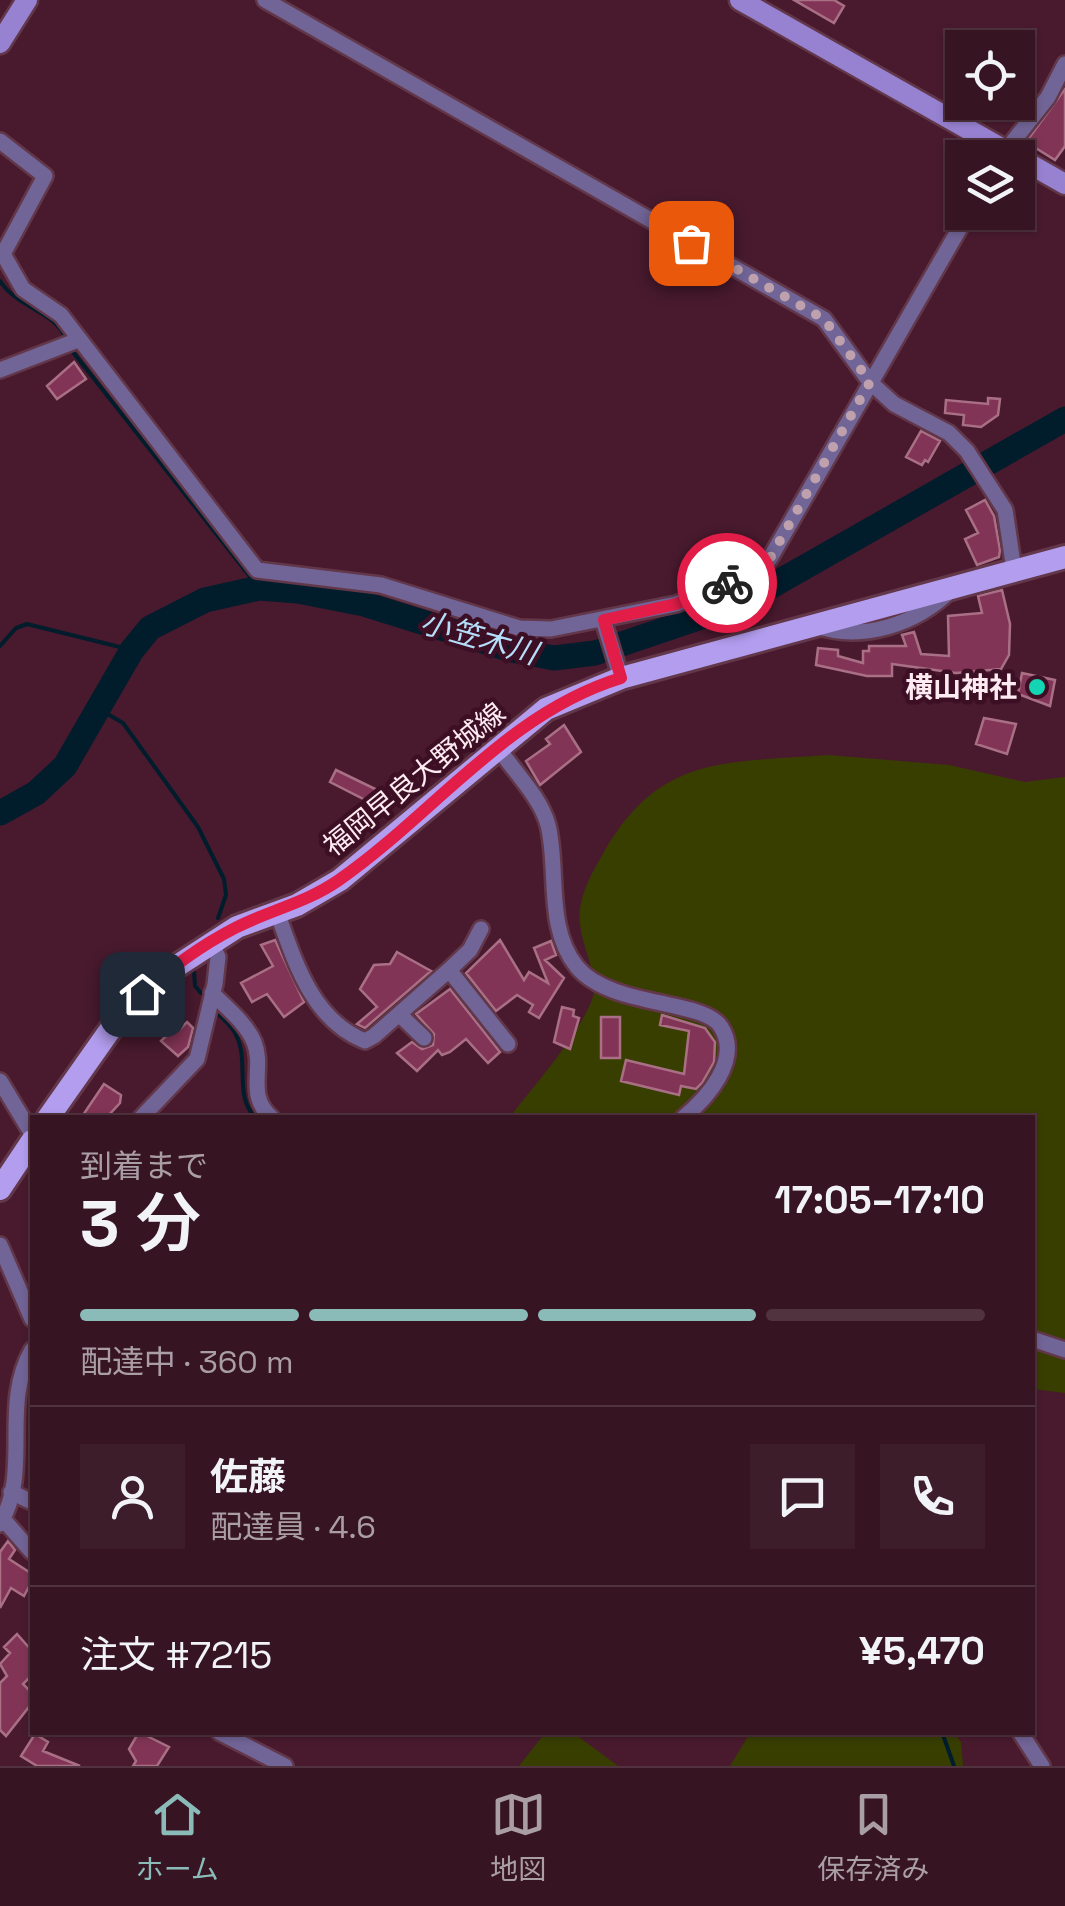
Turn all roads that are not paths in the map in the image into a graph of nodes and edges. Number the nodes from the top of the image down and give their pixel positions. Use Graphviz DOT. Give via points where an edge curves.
graph roads {
  1 [pos="27,0"];
  2 [pos="265,0"];
  3 [pos="740,0"];
  4 [pos="0,43"];
  5 [pos="1065,64"];
  6 [pos="978,140"];
  7 [pos="1018,140"];
  8 [pos="0,141"];
  9 [pos="1035,170"];
  10 [pos="1065,184"];
  11 [pos="959,230"];
  12 [pos="1,253"];
  13 [pos="78,340"];
  14 [pos="0,370"];
  15 [pos="870,382"];
  16 [pos="1065,557"];
  17 [pos="1014,570"];
  18 [pos="604,620"];
  19 [pos="621,678"];
  20 [pos="498,748"];
  21 [pos="276,912"];
  22 [pos="481,929"];
  23 [pos="211,942"];
  24 [pos="449,970"];
  25 [pos="212,993"];
  26 [pos="398,1014"];
  27 [pos="424,1038"];
  28 [pos="508,1044"];
  29 [pos="0,1081"];
  30 [pos="50,1115"];
  31 [pos="144,1115"];
  32 [pos="268,1115"];
  33 [pos="687,1115"];
  34 [pos="30,1134"];
  35 [pos="30,1141"];
  36 [pos="0,1189"];
  37 [pos="0,1244"];
  38 [pos="30,1314"];
  39 [pos="1035,1340"];
  40 [pos="1065,1350"];
  41 [pos="30,1353"];
  42 [pos="6,1413"];
  43 [pos="11,1492"];
  44 [pos="30,1501"];
  45 [pos="2,1522"];
  46 [pos="30,1550"];
  47 [pos="224,1735"];
  48 [pos="1022,1735"];
  49 [pos="285,1766"];
  50 [pos="1042,1766"];
  1 -- 4 [label="main road"];
  2 -- 15 [label="street" via="824,319"];
  3 -- 6 [label="main road"];
  5 -- 7 [label="street"];
  8 -- 12 [label="street" via="46,176"];
  9 -- 10 [label="main road"];
  11 -- 15 [label="street"];
  12 -- 13 [label="street" via="23,288 61,315"];
  13 -- 14 [label="street"];
  13 -- 18 [label="street" via="257,570 381,586 520,628"];
  15 -- 17 [label="street" via="967,451 1005,510"];
  15 -- 18 [label="street" via="769,560 676,604"];
  16 -- 17 [label="main road, 福岡早良大野城線"];
  17 -- 19 [label="main road, 福岡早良大野城線"];
  18 -- 19 [label="street"];
  19 -- 20 [label="main road, 福岡早良大野城線" via="546,709"];
  20 -- 21 [label="main road, 福岡早良大野城線" via="340,880"];
  20 -- 33 [label="street" via="548,826 554,896 577,967 620,996 711,1016 722,1028 727,1043 718,1080"];
  21 -- 23 [label="main road, 福岡早良大野城線"];
  21 -- 26 [label="street" via="312,994 346,1034 366,1041"];
  22 -- 24 [label="street"];
  23 -- 25 [label="street" via="218,958"];
  23 -- 30 [label="main road, 福岡早良大野城線" via="162,975 122,1014"];
  24 -- 26 [label="street"];
  24 -- 28 [label="street"];
  25 -- 31 [label="street" via="197,1060"];
  25 -- 32 [label="street" via="254,1043 254,1088"];
  26 -- 27 [label="street"];
  29 -- 34 [label="street"];
  35 -- 36 [label="main road"];
  37 -- 38 [label="street"];
  39 -- 40 [label="street"];
  41 -- 42 [label="street"];
  42 -- 43 [label="street"];
  43 -- 44 [label="street"];
  43 -- 45 [label="street"];
  45 -- 46 [label="street"];
  47 -- 49 [label="street"];
  48 -- 50 [label="street"];
}
